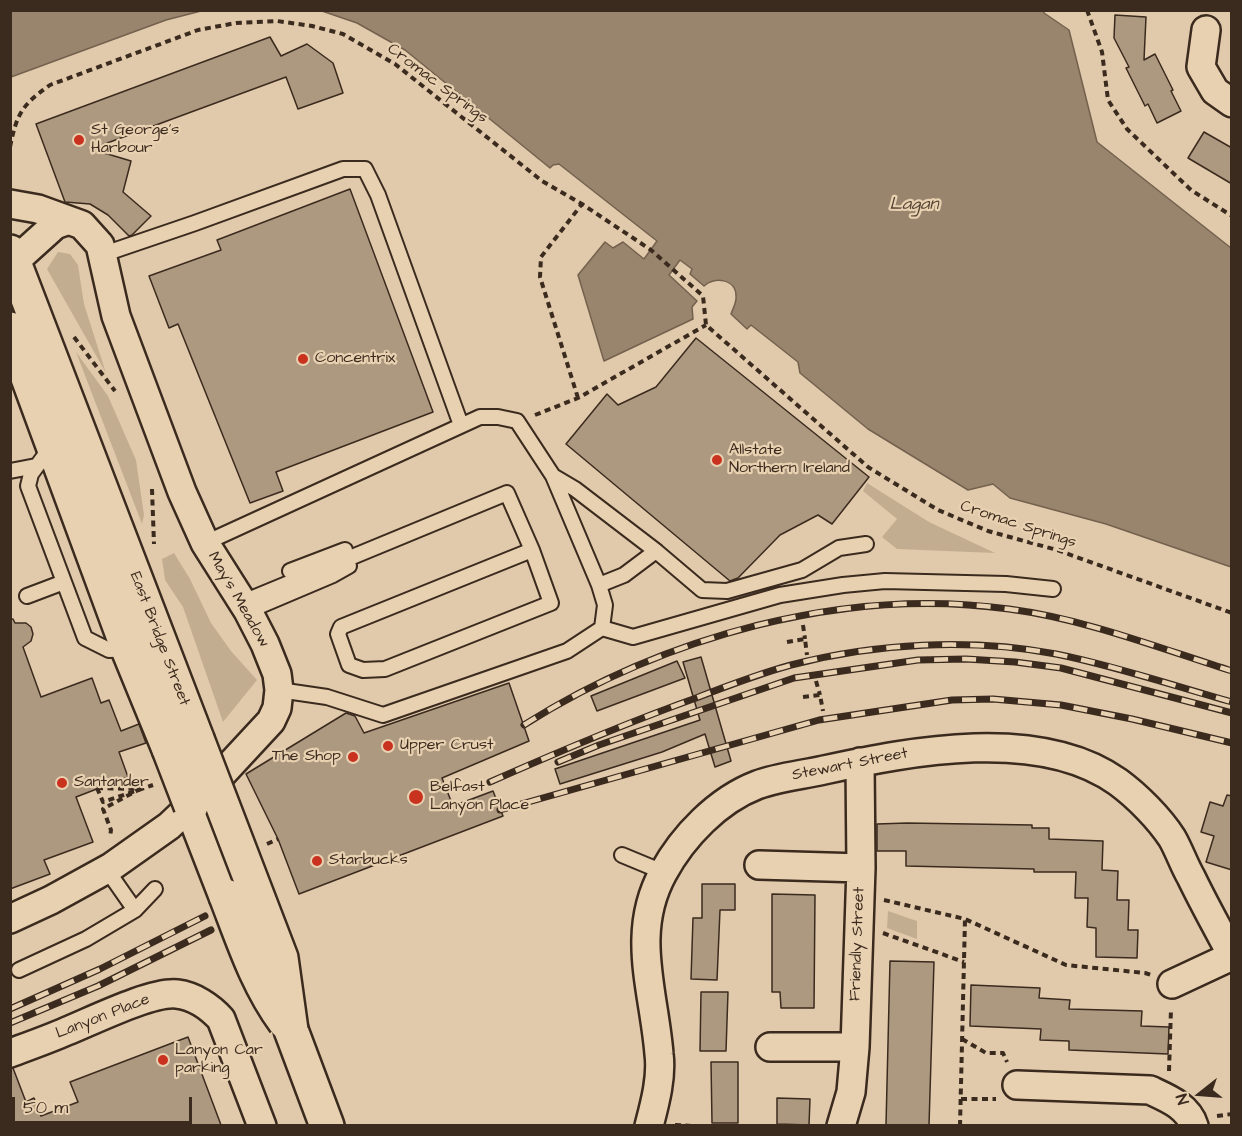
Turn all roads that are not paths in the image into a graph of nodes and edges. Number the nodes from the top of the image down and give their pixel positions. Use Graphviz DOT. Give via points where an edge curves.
graph roads {
  1 [pos="1206,30"];
  2 [pos="1232,103"];
  3 [pos="10,204"];
  4 [pos="66,221"];
  5 [pos="104,254"];
  6 [pos="12,257"];
  7 [pos="10,330"];
  8 [pos="21,378"];
  9 [pos="461,425"];
  10 [pos="44,455"];
  11 [pos="10,471"];
  12 [pos="553,476"];
  13 [pos="206,543"];
  14 [pos="866,544"];
  15 [pos="371,548"];
  16 [pos="532,550"];
  17 [pos="656,551"];
  18 [pos="64,582"];
  19 [pos="599,585"];
  20 [pos="1053,589"];
  21 [pos="27,596"];
  22 [pos="243,602"];
  23 [pos="602,628"];
  24 [pos="143,644"];
  25 [pos="279,690"];
  26 [pos="860,762"];
  27 [pos="622,855"];
  28 [pos="759,865"];
  29 [pos="109,868"];
  30 [pos="663,872"];
  31 [pos="860,881"];
  32 [pos="155,889"];
  33 [pos="135,910"];
  34 [pos="10,920"];
  35 [pos="1232,955"];
  36 [pos="19,970"];
  37 [pos="1177,996"];
  38 [pos="770,1047"];
  39 [pos="855,1047"];
  40 [pos="10,1053"];
  41 [pos="1017,1085"];
  42 [pos="262,1125"];
  43 [pos="327,1125"];
  44 [pos="649,1125"];
  45 [pos="841,1125"];
  46 [pos="1194,1125"];
  1 -- 2 [label="street" via="1201,67 1215,91"];
  3 -- 4 [label="street, May's Meadow" via="38,209"];
  4 -- 5 [label="street, May's Meadow" via="82,225"];
  4 -- 6 [label="street"];
  5 -- 9 [label="lane" via="343,169 365,169 378,195"];
  5 -- 13 [label="street, May's Meadow" via="116,316 182,492"];
  6 -- 24 [label="main road, East Bridge Street"];
  7 -- 8 [label="main road, East Bridge Street"];
  8 -- 10 [label="main road, East Bridge Street"];
  9 -- 12 [label="lane" via="480,417 517,421"];
  9 -- 13 [label="lane"];
  10 -- 11 [label="lane"];
  10 -- 18 [label="lane" via="28,486"];
  10 -- 24 [label="main road, East Bridge Street"];
  12 -- 17 [label="lane"];
  12 -- 19 [label="lane"];
  13 -- 22 [label="street, May's Meadow"];
  14 -- 17 [label="lane" via="839,548 802,570 727,591 702,590"];
  15 -- 16 [label="lane" via="507,493"];
  15 -- 22 [label="lane" via="345,550"];
  15 -- 22 [label="lane" via="333,575"];
  16 -- 16 [label="lane" via="551,603 385,669 363,670 349,665 338,634 341,627"];
  17 -- 19 [label="lane" via="624,575"];
  18 -- 21 [label="lane"];
  18 -- 24 [label="lane" via="85,638 109,650"];
  19 -- 23 [label="lane" via="605,605"];
  20 -- 23 [label="lane" via="885,581 780,595 633,638"];
  22 -- 25 [label="street, May's Meadow" via="265,644"];
  23 -- 25 [label="lane" via="567,651 383,715 327,697"];
  24 -- 43 [label="main road, East Bridge Street, bridge" via="183,744 281,958 291,1030"];
  25 -- 29 [label="street, May's Meadow" via="271,721 207,790 169,826"];
  26 -- 30 [label="street, Stewart Street" via="758,784 729,800 678,848"];
  26 -- 31 [label="street, Friendly Street"];
  26 -- 35 [label="street, Stewart Street" via="963,748 1017,749 1052,754 1086,765 1117,782 1171,838"];
  27 -- 30 [label="lane"];
  28 -- 31 [label="street"];
  29 -- 33 [label="lane"];
  29 -- 34 [label="street, May's Meadow"];
  30 -- 44 [label="street, Stewart Street" via="652,895 646,924 646,966 660,1056 658,1089"];
  31 -- 39 [label="street, Friendly Street"];
  32 -- 33 [label="lane"];
  33 -- 36 [label="lane" via="86,939"];
  35 -- 37 [label="street"];
  38 -- 39 [label="street"];
  39 -- 45 [label="street, Friendly Street" via="851,1092"];
  40 -- 42 [label="street, Lanyon Place" via="153,997 177,993 210,1007 221,1019"];
  41 -- 46 [label="street" via="1150,1090 1182,1108"];
}
